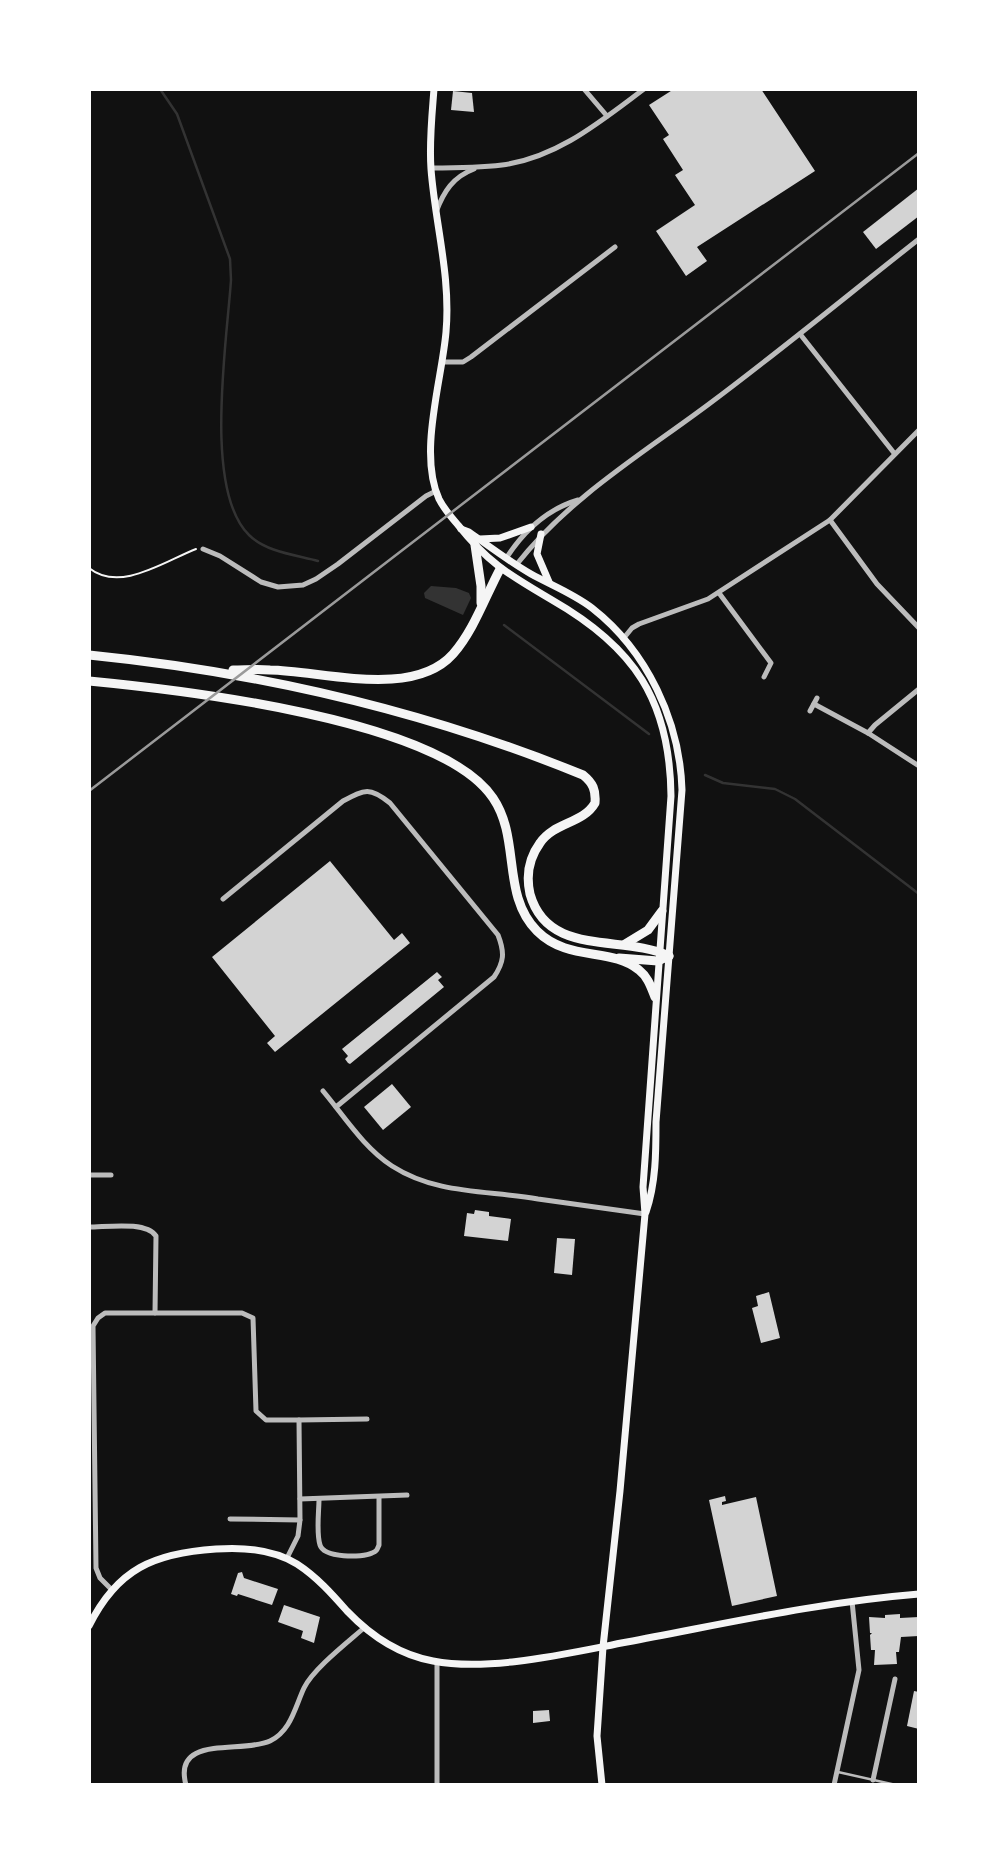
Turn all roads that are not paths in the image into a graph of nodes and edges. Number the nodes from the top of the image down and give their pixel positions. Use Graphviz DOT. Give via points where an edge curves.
graph roads {
  1 [pos="434,89"];
  2 [pos="584,89"];
  3 [pos="644,89"];
  4 [pos="607,116"];
  5 [pos="480,167"];
  6 [pos="431,168"];
  7 [pos="436,212"];
  8 [pos="919,239"];
  9 [pos="615,247"];
  10 [pos="800,334"];
  11 [pos="442,362"];
  12 [pos="919,430"];
  13 [pos="894,453"];
  14 [pos="436,491"];
  15 [pos="578,500"];
  16 [pos="830,520"];
  17 [pos="531,527"];
  18 [pos="541,534"];
  19 [pos="477,542"];
  20 [pos="203,549"];
  21 [pos="507,557"];
  22 [pos="517,564"];
  23 [pos="500,569"];
  24 [pos="550,583"];
  25 [pos="719,593"];
  26 [pos="481,605"];
  27 [pos="919,628"];
  28 [pos="623,639"];
  29 [pos="89,655"];
  30 [pos="213,671"];
  31 [pos="764,677"];
  32 [pos="89,681"];
  33 [pos="919,689"];
  34 [pos="810,711"];
  35 [pos="868,733"];
  36 [pos="919,766"];
  37 [pos="223,899"];
  38 [pos="662,911"];
  39 [pos="622,945"];
  40 [pos="659,956"];
  41 [pos="669,956"];
  42 [pos="609,958"];
  43 [pos="655,997"];
  44 [pos="323,1091"];
  45 [pos="336,1107"];
  46 [pos="89,1175"];
  47 [pos="111,1175"];
  48 [pos="645,1214"];
  49 [pos="89,1227"];
  50 [pos="155,1313"];
  51 [pos="366,1419"];
  52 [pos="299,1420"];
  53 [pos="93,1474"];
  54 [pos="407,1495"];
  55 [pos="379,1498"];
  56 [pos="300,1499"];
  57 [pos="319,1499"];
  58 [pos="230,1519"];
  59 [pos="300,1520"];
  60 [pos="287,1558"];
  61 [pos="111,1590"];
  62 [pos="919,1594"];
  63 [pos="852,1601"];
  64 [pos="89,1626"];
  65 [pos="365,1628"];
  66 [pos="603,1647"];
  67 [pos="438,1662"];
  68 [pos="895,1679"];
  69 [pos="837,1772"];
  70 [pos="873,1780"];
  71 [pos="186,1785"];
  72 [pos="437,1785"];
  73 [pos="602,1785"];
  74 [pos="834,1785"];
  75 [pos="897,1785"];
  1 -- 6 [label="main road"];
  2 -- 4 [label="street"];
  3 -- 4 [label="street"];
  4 -- 5 [label="street" via="535,157"];
  5 -- 6 [label="street"];
  5 -- 7 [label="street" via="465,172 449,186"];
  6 -- 7 [label="main road"];
  7 -- 11 [label="main road" via="448,299"];
  8 -- 10 [label="street"];
  9 -- 11 [label="street" via="471,358"];
  10 -- 13 [label="street"];
  10 -- 15 [label="street"];
  11 -- 14 [label="main road" via="431,438"];
  12 -- 13 [label="street"];
  13 -- 16 [label="street"];
  14 -- 19 [label="main road" via="443,506"];
  14 -- 20 [label="street" via="303,585 278,587 261,582"];
  15 -- 17 [label="street"];
  15 -- 18 [label="street"];
  16 -- 25 [label="street"];
  16 -- 27 [label="street" via="877,584"];
  17 -- 19 [label="main road"];
  17 -- 21 [label="street"];
  18 -- 22 [label="street"];
  18 -- 24 [label="main road" via="537,554"];
  19 -- 21 [label="main road"];
  19 -- 23 [label="main road"];
  19 -- 26 [label="highway"];
  21 -- 22 [label="main road"];
  21 -- 23 [label="main road"];
  22 -- 23 [label="main road"];
  22 -- 24 [label="main road"];
  23 -- 26 [label="highway"];
  23 -- 38 [label="main road" via="605,635 628,659 651,696 666,737 671,775"];
  24 -- 28 [label="main road" via="590,607"];
  25 -- 28 [label="street" via="639,624"];
  25 -- 31 [label="street" via="771,663"];
  26 -- 30 [label="highway" via="450,657 416,676 375,679 271,670"];
  28 -- 41 [label="main road" via="665,706 680,760"];
  29 -- 30 [label="highway"];
  30 -- 39 [label="highway" via="417,718 583,775 594,788 595,803 540,842 530,864 531,895 540,915 559,932"];
  32 -- 42 [label="highway" via="175,690 307,715 410,742 442,757 493,797 503,817 515,888 526,919 556,946"];
  33 -- 35 [label="street"];
  34 -- 35 [label="street" via="816,701"];
  35 -- 36 [label="street"];
  37 -- 45 [label="street" via="343,801 359,792 375,791 390,803 498,935 503,963 494,977"];
  38 -- 39 [label="highway" via="648,930"];
  38 -- 40 [label="main road"];
  39 -- 40 [label="highway"];
  40 -- 41 [label="highway"];
  40 -- 42 [label="highway"];
  40 -- 43 [label="main road"];
  41 -- 48 [label="main road" via="653,1188"];
  42 -- 43 [label="highway" via="638,969"];
  43 -- 48 [label="main road"];
  44 -- 45 [label="street"];
  45 -- 48 [label="street" via="389,1164 432,1184"];
  46 -- 47 [label="street"];
  48 -- 66 [label="main road"];
  49 -- 50 [label="street" via="152,1230 156,1237"];
  50 -- 52 [label="street" via="248,1314 254,1324 256,1411 266,1420"];
  50 -- 53 [label="street" via="105,1313 93,1326"];
  51 -- 52 [label="street"];
  52 -- 56 [label="street"];
  53 -- 61 [label="street" via="96,1568"];
  54 -- 55 [label="street"];
  55 -- 57 [label="street"];
  55 -- 57 [label="street" via="379,1545 370,1555 325,1552 320,1545"];
  56 -- 57 [label="street"];
  56 -- 59 [label="street"];
  58 -- 59 [label="street"];
  59 -- 60 [label="street" via="298,1539"];
  60 -- 61 [label="main road" via="242,1548 180,1552 142,1566"];
  60 -- 65 [label="main road" via="319,1581"];
  61 -- 64 [label="main road"];
  62 -- 63 [label="main road"];
  63 -- 66 [label="main road"];
  63 -- 69 [label="street" via="859,1670"];
  65 -- 67 [label="main road" via="410,1655"];
  65 -- 71 [label="street" via="305,1685 288,1726 275,1738 260,1745 194,1754 183,1770"];
  66 -- 67 [label="main road" via="519,1660"];
  66 -- 73 [label="main road" via="597,1736"];
  67 -- 72 [label="street"];
  68 -- 70 [label="street"];
  69 -- 70 [label="lane"];
  69 -- 74 [label="street"];
  70 -- 75 [label="lane"];
}
